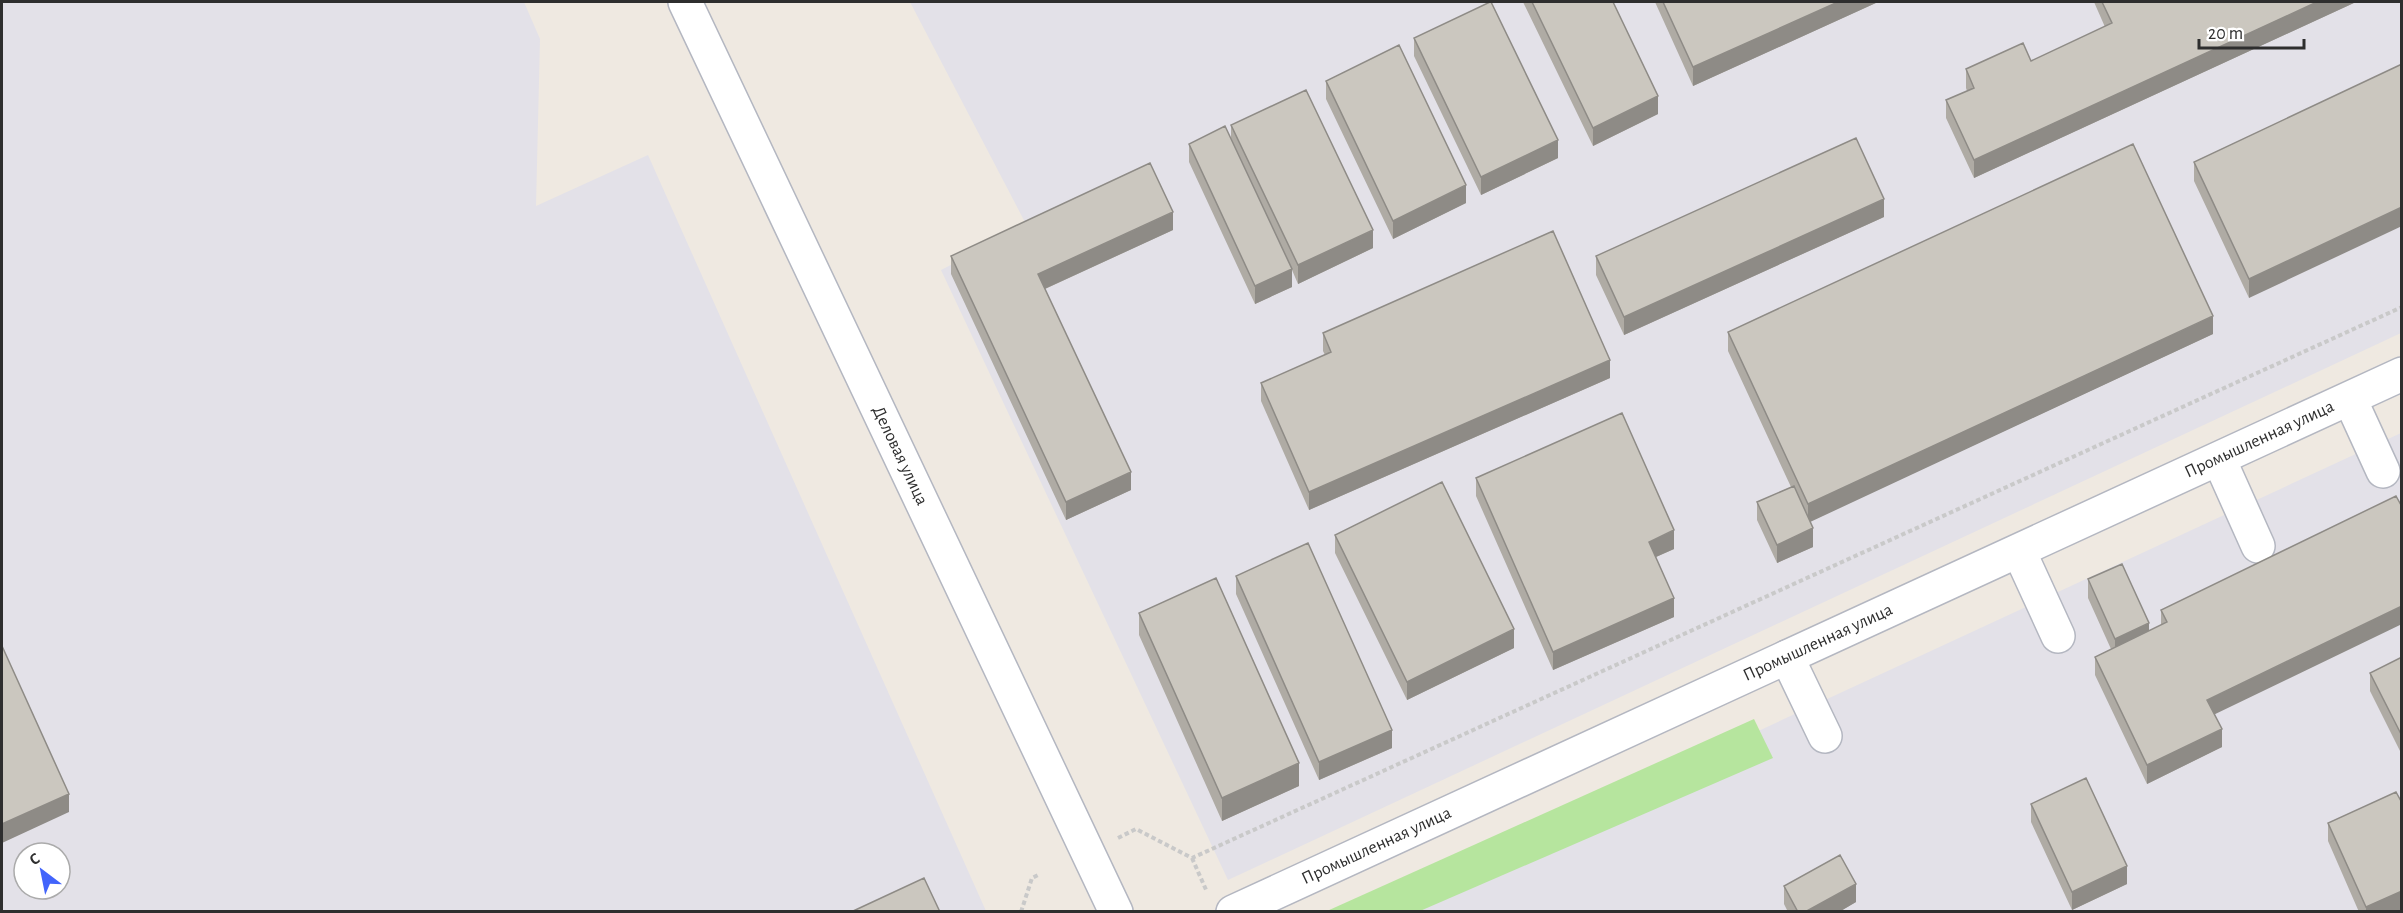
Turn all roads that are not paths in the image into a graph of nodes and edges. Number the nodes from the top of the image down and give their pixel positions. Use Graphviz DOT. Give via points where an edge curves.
graph roads {
  1 [pos="685,2"];
  2 [pos="2398,385"];
  3 [pos="2350,399"];
  4 [pos="2219,459"];
  5 [pos="2383,471"];
  6 [pos="2258,546"];
  7 [pos="2019,551"];
  8 [pos="2058,636"];
  9 [pos="1787,657"];
  10 [pos="1825,736"];
  11 [pos="1222,906"];
  12 [pos="1116,912"];
  1 -- 12 [label="street, Деловая улица"];
  2 -- 3 [label="street, Промышленная улица"];
  3 -- 4 [label="street, Промышленная улица"];
  3 -- 5 [label="street"];
  4 -- 6 [label="street"];
  4 -- 7 [label="street, Промышленная улица"];
  7 -- 8 [label="street"];
  7 -- 9 [label="street, Промышленная улица"];
  9 -- 10 [label="street"];
  9 -- 11 [label="street, Промышленная улица"];
}
